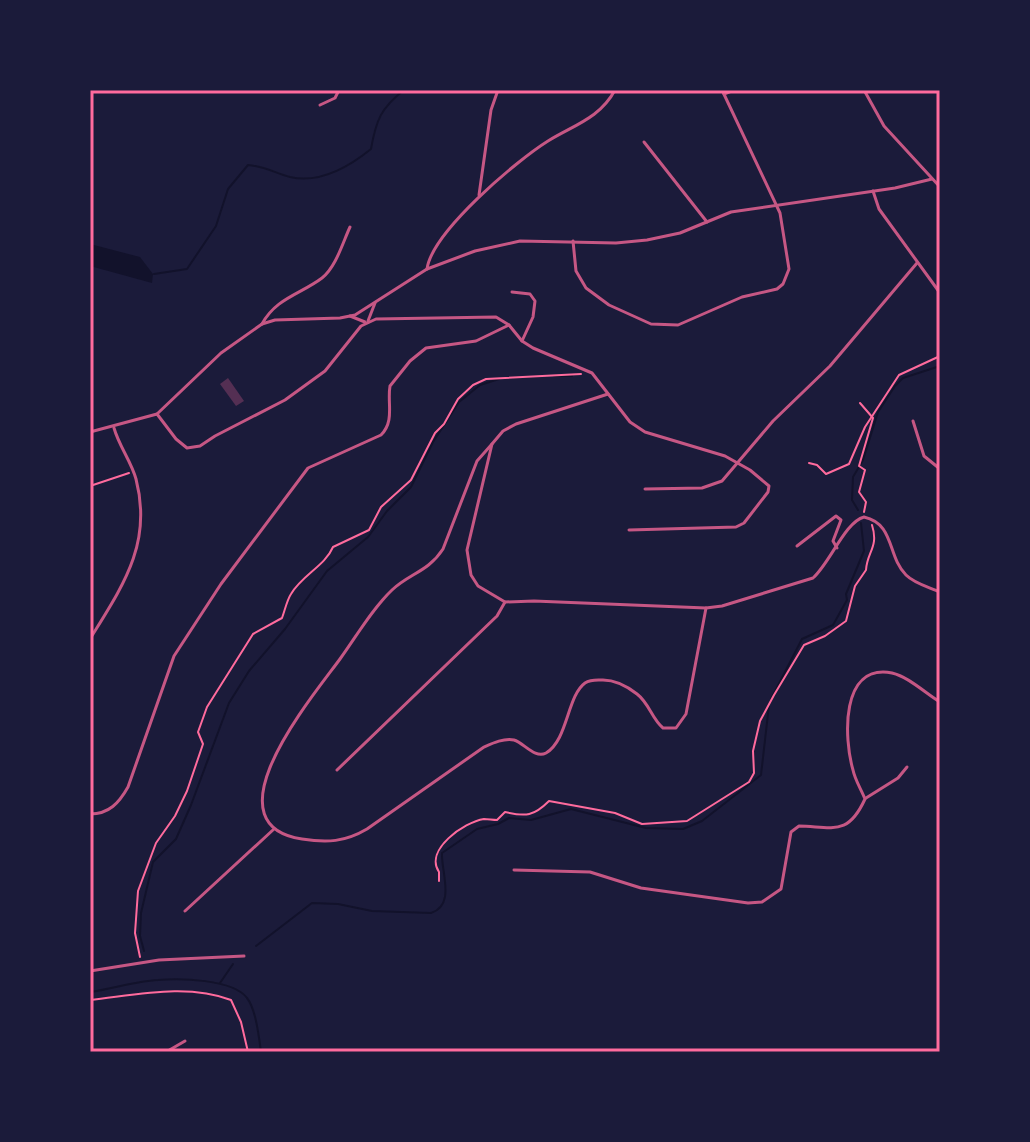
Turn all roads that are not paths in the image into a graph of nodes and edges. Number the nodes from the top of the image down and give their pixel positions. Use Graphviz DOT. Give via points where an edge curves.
graph roads {
  1 [pos="339,90"];
  2 [pos="498,90"];
  3 [pos="615,90"];
  4 [pos="734,90"];
  5 [pos="864,90"];
  6 [pos="723,92"];
  7 [pos="320,105"];
  8 [pos="644,142"];
  9 [pos="932,179"];
  10 [pos="940,187"];
  11 [pos="873,191"];
  12 [pos="479,195"];
  13 [pos="776,205"];
  14 [pos="707,222"];
  15 [pos="350,227"];
  16 [pos="573,241"];
  17 [pos="917,263"];
  18 [pos="427,269"];
  19 [pos="512,292"];
  20 [pos="940,293"];
  21 [pos="375,303"];
  22 [pos="271,311"];
  23 [pos="361,311"];
  24 [pos="370,313"];
  25 [pos="350,316"];
  26 [pos="376,319"];
  27 [pos="275,320"];
  28 [pos="360,320"];
  29 [pos="368,321"];
  30 [pos="262,324"];
  31 [pos="509,325"];
  32 [pos="361,326"];
  33 [pos="522,341"];
  34 [pos="608,394"];
  35 [pos="157,414"];
  36 [pos="913,421"];
  37 [pos="114,428"];
  38 [pos="90,432"];
  39 [pos="492,444"];
  40 [pos="738,463"];
  41 [pos="485,464"];
  42 [pos="474,469"];
  43 [pos="940,469"];
  44 [pos="645,489"];
  45 [pos="629,530"];
  46 [pos="797,546"];
  47 [pos="837,548"];
  48 [pos="940,592"];
  49 [pos="505,602"];
  50 [pos="706,608"];
  51 [pos="90,639"];
  52 [pos="940,702"];
  53 [pos="907,767"];
  54 [pos="337,770"];
  55 [pos="865,799"];
  56 [pos="90,814"];
  57 [pos="274,829"];
  58 [pos="514,870"];
  59 [pos="185,911"];
  60 [pos="244,956"];
  61 [pos="90,971"];
  62 [pos="185,1041"];
  63 [pos="166,1052"];
  1 -- 7 [label="street"];
  2 -- 12 [label="street"];
  3 -- 12 [label="street" via="592,119 544,144"];
  4 -- 6 [label="street"];
  5 -- 9 [label="street" via="884,126"];
  6 -- 13 [label="street"];
  8 -- 14 [label="street"];
  9 -- 10 [label="street"];
  9 -- 11 [label="street"];
  11 -- 13 [label="street"];
  11 -- 17 [label="street" via="879,209"];
  12 -- 18 [label="street" via="430,256"];
  13 -- 14 [label="street"];
  13 -- 16 [label="street" via="789,269 783,284 678,325 651,324 596,296 580,280"];
  14 -- 16 [label="street" via="647,240"];
  15 -- 22 [label="street" via="323,277"];
  16 -- 18 [label="street" via="498,244"];
  17 -- 20 [label="street"];
  17 -- 40 [label="street"];
  18 -- 21 [label="street"];
  19 -- 33 [label="street" via="530,294 535,301"];
  21 -- 23 [label="street"];
  21 -- 24 [label="street"];
  22 -- 27 [label="street"];
  22 -- 30 [label="street"];
  23 -- 24 [label="street"];
  23 -- 25 [label="street"];
  23 -- 28 [label="street"];
  24 -- 26 [label="street"];
  24 -- 29 [label="street"];
  25 -- 27 [label="street"];
  25 -- 28 [label="street"];
  26 -- 29 [label="street"];
  26 -- 31 [label="street" via="496,317"];
  27 -- 30 [label="street"];
  28 -- 29 [label="street"];
  28 -- 32 [label="street"];
  29 -- 32 [label="street"];
  30 -- 35 [label="street" via="221,353"];
  31 -- 33 [label="street"];
  31 -- 56 [label="street" via="476,341 419,353 390,386 387,429 315,463 298,479 174,656 122,797 108,810"];
  32 -- 35 [label="street" via="325,371 285,400 200,446 187,448"];
  33 -- 34 [label="street" via="592,373"];
  34 -- 39 [label="street" via="516,424"];
  34 -- 40 [label="street" via="645,432"];
  35 -- 37 [label="street"];
  36 -- 43 [label="street" via="924,456"];
  37 -- 38 [label="street"];
  37 -- 51 [label="street" via="134,472 139,534 126,581"];
  39 -- 41 [label="street"];
  39 -- 42 [label="street"];
  40 -- 44 [label="street" via="714,485"];
  40 -- 45 [label="street" via="761,477 769,489 744,523"];
  41 -- 42 [label="street"];
  41 -- 49 [label="street" via="468,563 478,586"];
  42 -- 57 [label="street" via="435,561 389,593 288,729 262,794 263,813"];
  46 -- 47 [label="street" via="836,516 841,520 833,541"];
  47 -- 48 [label="street" via="854,521 866,517 885,530 906,575"];
  47 -- 50 [label="street" via="813,578"];
  49 -- 50 [label="street"];
  49 -- 54 [label="street" via="497,616"];
  50 -- 57 [label="street" via="686,714 676,728 657,723 635,692 609,680 592,680 580,689 563,730 543,755 512,739 484,747 346,840 310,840"];
  52 -- 55 [label="street" via="888,672 857,685 848,707 850,748"];
  53 -- 55 [label="street"];
  55 -- 58 [label="street" via="849,824 799,826 791,832 781,889 762,902 641,888 590,872"];
  57 -- 59 [label="street"];
  60 -- 61 [label="street"];
  62 -- 63 [label="street"];
}
